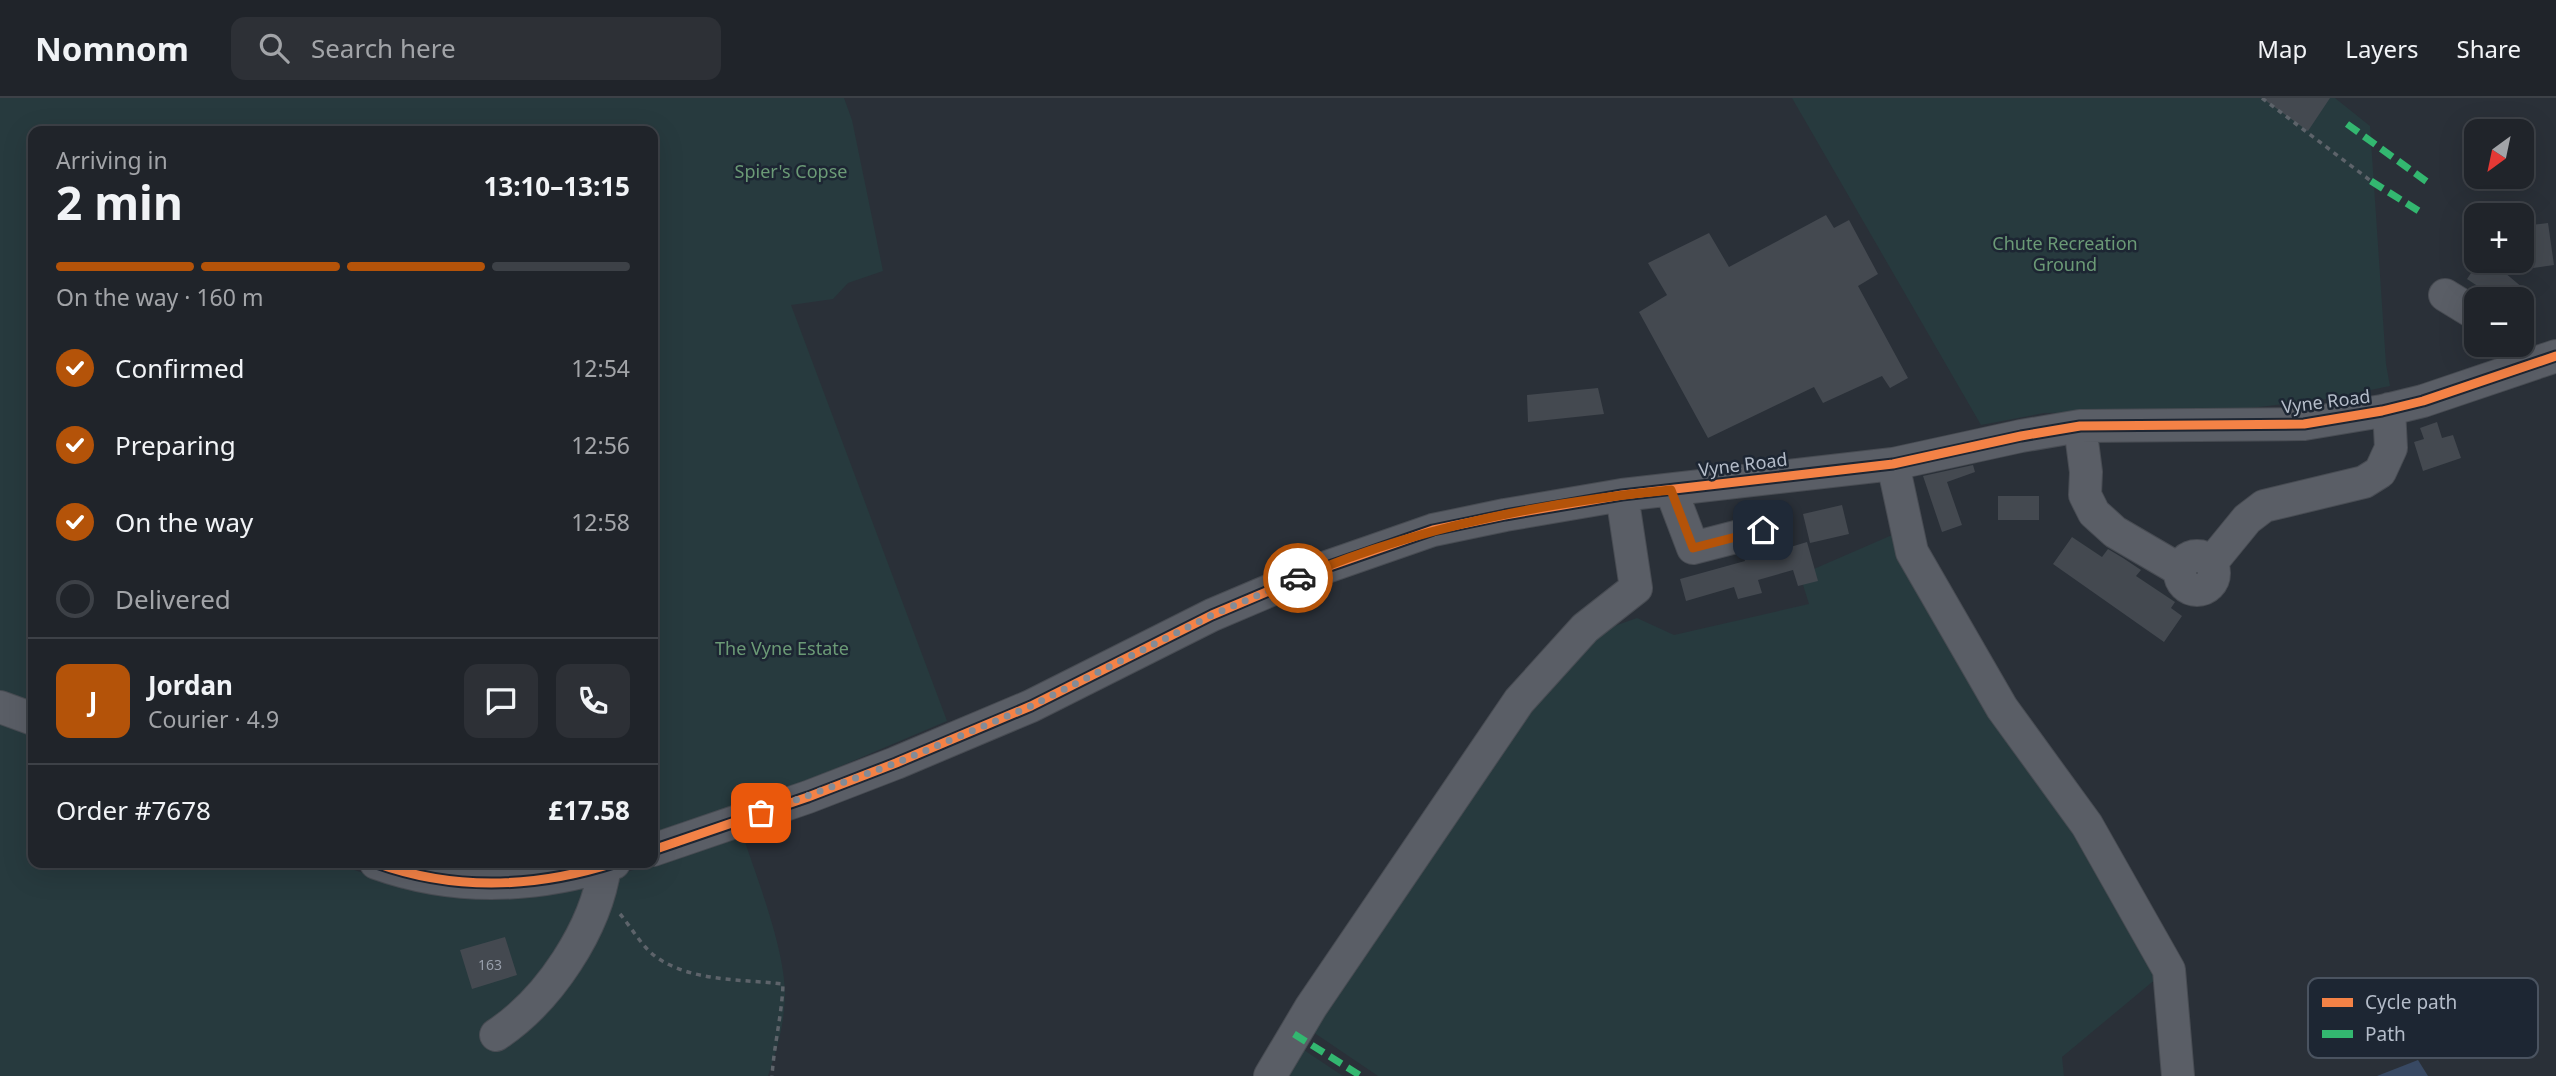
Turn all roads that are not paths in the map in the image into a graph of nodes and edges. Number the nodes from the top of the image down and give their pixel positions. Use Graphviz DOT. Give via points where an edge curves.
graph roads {
  1 [pos="2445,295"];
  2 [pos="2464,307"];
  3 [pos="2534,348"];
  4 [pos="2553,358"];
  5 [pos="2389,409"];
  6 [pos="2080,426"];
  7 [pos="1893,464"];
  8 [pos="1671,490"];
  9 [pos="1622,495"];
  10 [pos="1763,530"];
  11 [pos="0,707"];
  12 [pos="28,717"];
  13 [pos="658,848"];
  14 [pos="391,868"];
  15 [pos="607,873"];
  16 [pos="496,1035"];
  17 [pos="1270,1076"];
  18 [pos="2178,1076"];
  1 -- 2 [label="street"];
  3 -- 4 [label="street"];
  4 -- 5 [label="street, Vyne Road"];
  5 -- 6 [label="street, Vyne Road" via="2304,424"];
  5 -- 6 [label="street" via="2391,447 2380,472 2364,482 2264,506 2247,519 2211,563 2202,556 2190,557 2180,570 2115,532 2094,513 2085,495"];
  6 -- 7 [label="street, Vyne Road"];
  7 -- 8 [label="street, Vyne Road"];
  7 -- 18 [label="street" via="1912,552 2002,708 2087,825 2169,970"];
  8 -- 9 [label="street, Vyne Road"];
  8 -- 10 [label="street" via="1693,548"];
  9 -- 13 [label="street, Vyne Road" via="1433,530 1352,557 1212,615 1031,706 896,763"];
  9 -- 17 [label="street" via="1636,588 1585,628 1519,701 1311,1007"];
  11 -- 12 [label="street"];
  14 -- 15 [label="street" via="418,877 490,884"];
  15 -- 16 [label="street" via="588,922 551,984 525,1014"];
}
